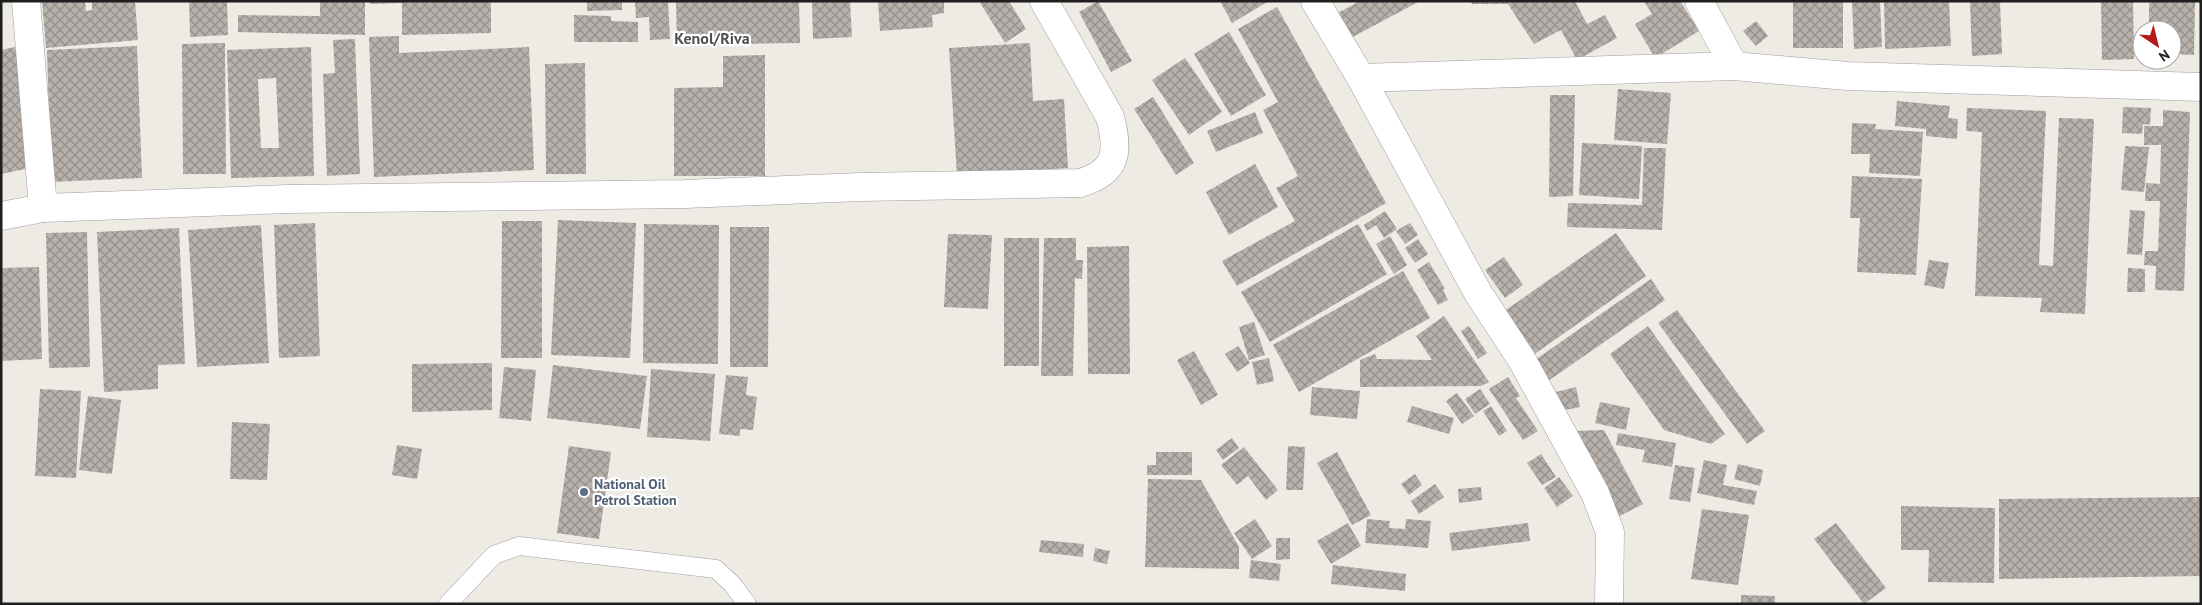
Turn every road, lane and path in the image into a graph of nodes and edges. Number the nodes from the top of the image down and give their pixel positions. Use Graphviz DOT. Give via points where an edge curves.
graph roads {
  1 [pos="26,1"];
  2 [pos="1044,1"];
  3 [pos="1315,1"];
  4 [pos="1700,1"];
  5 [pos="1734,66"];
  6 [pos="1361,78"];
  7 [pos="2201,87"];
  8 [pos="43,208"];
  9 [pos="1,216"];
  10 [pos="448,604"];
  11 [pos="747,604"];
  12 [pos="1608,604"];
  1 -- 8 [label="street"];
  2 -- 8 [label="street" via="1110,117 1114,133 1115,147 1109,169 1098,178 1080,183 685,194 288,199"];
  3 -- 6 [label="street"];
  4 -- 5 [label="street"];
  5 -- 6 [label="street"];
  5 -- 7 [label="street" via="1847,76"];
  6 -- 12 [label="street" via="1478,293 1522,360 1595,493 1610,532"];
  8 -- 9 [label="street"];
  10 -- 11 [label="lane" via="494,555 519,546 716,568"];
}
